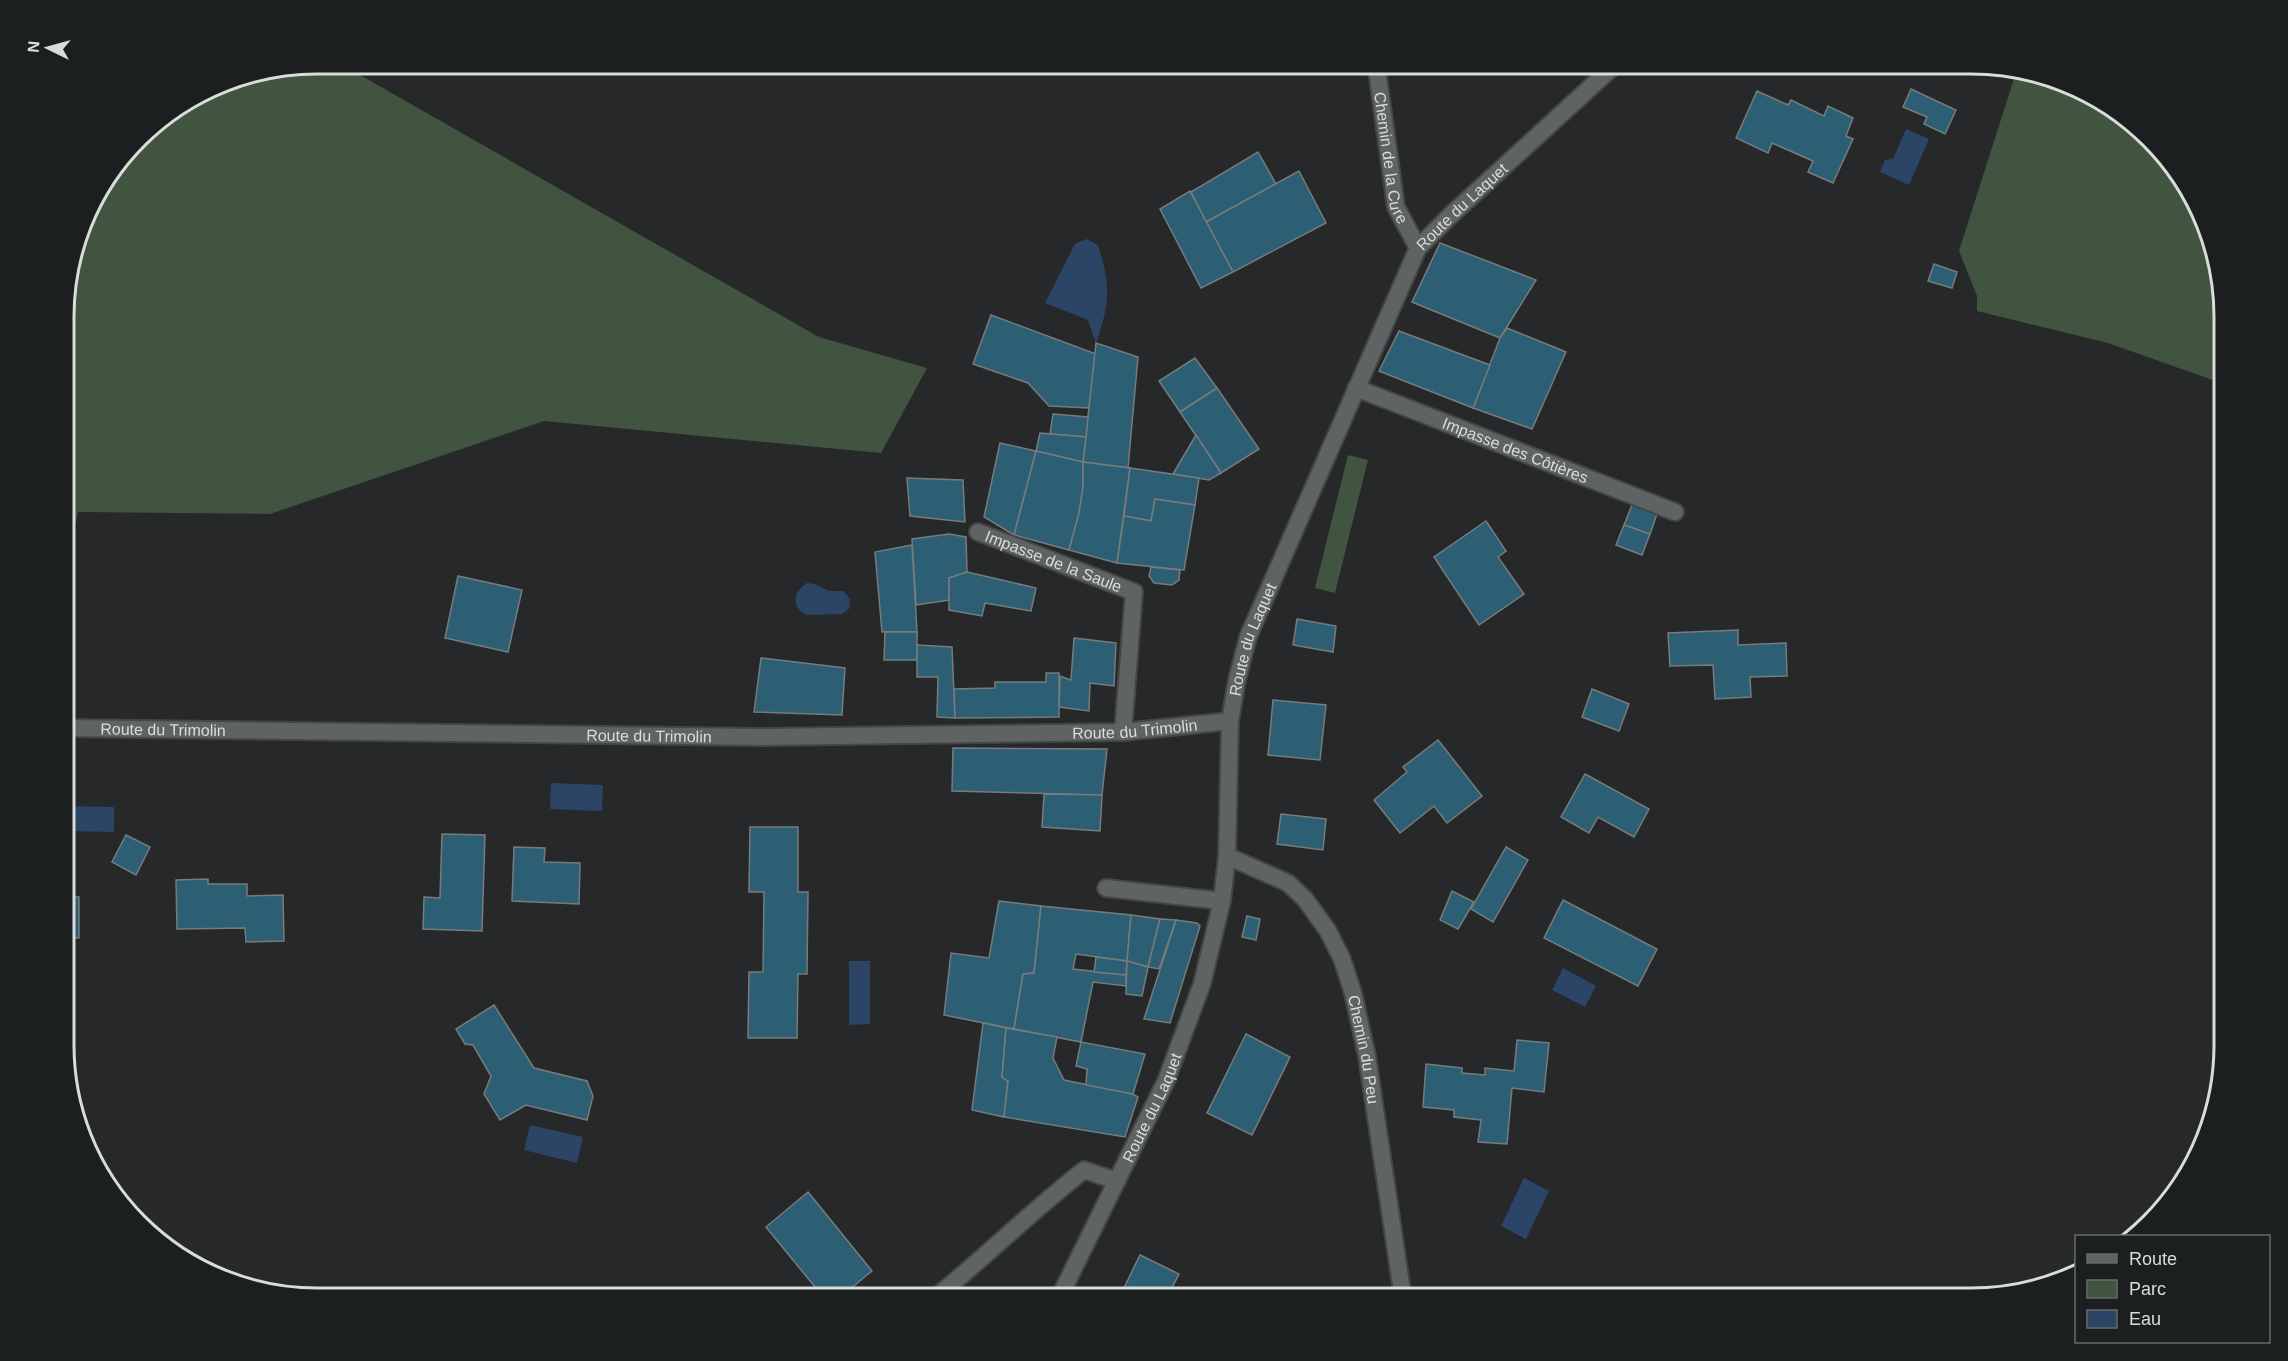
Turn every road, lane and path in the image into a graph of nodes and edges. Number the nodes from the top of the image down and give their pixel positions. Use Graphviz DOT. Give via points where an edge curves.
graph roads {
  1 [pos="1378,74"];
  2 [pos="1605,74"];
  3 [pos="1418,248"];
  4 [pos="1356,388"];
  5 [pos="1675,512"];
  6 [pos="978,532"];
  7 [pos="1230,721"];
  8 [pos="74,728"];
  9 [pos="1123,732"];
  10 [pos="1227,856"];
  11 [pos="1106,888"];
  12 [pos="1222,902"];
  13 [pos="1117,1181"];
  14 [pos="947,1288"];
  15 [pos="1064,1288"];
  16 [pos="1402,1288"];
  1 -- 3 [label="street, Chemin de la Cure" via="1396,207"];
  2 -- 3 [label="street, Route du Laquet"];
  3 -- 4 [label="street, Route du Laquet"];
  4 -- 5 [label="street, Impasse des Côtières"];
  4 -- 7 [label="street, Route du Laquet" via="1248,637"];
  6 -- 9 [label="street, Impasse de la Saule" via="1134,592"];
  7 -- 9 [label="street, Route du Trimolin"];
  7 -- 10 [label="street, Route du Laquet"];
  8 -- 9 [label="street, Route du Trimolin" via="760,737"];
  10 -- 12 [label="street, Route du Laquet"];
  10 -- 16 [label="street, Chemin du Peu" via="1288,884 1305,899 1328,931 1341,959 1367,1056"];
  11 -- 12 [label="street"];
  12 -- 13 [label="street, Route du Laquet" via="1184,1037"];
  13 -- 14 [label="street" via="1084,1170"];
  13 -- 15 [label="street, Route du Laquet"];
}
